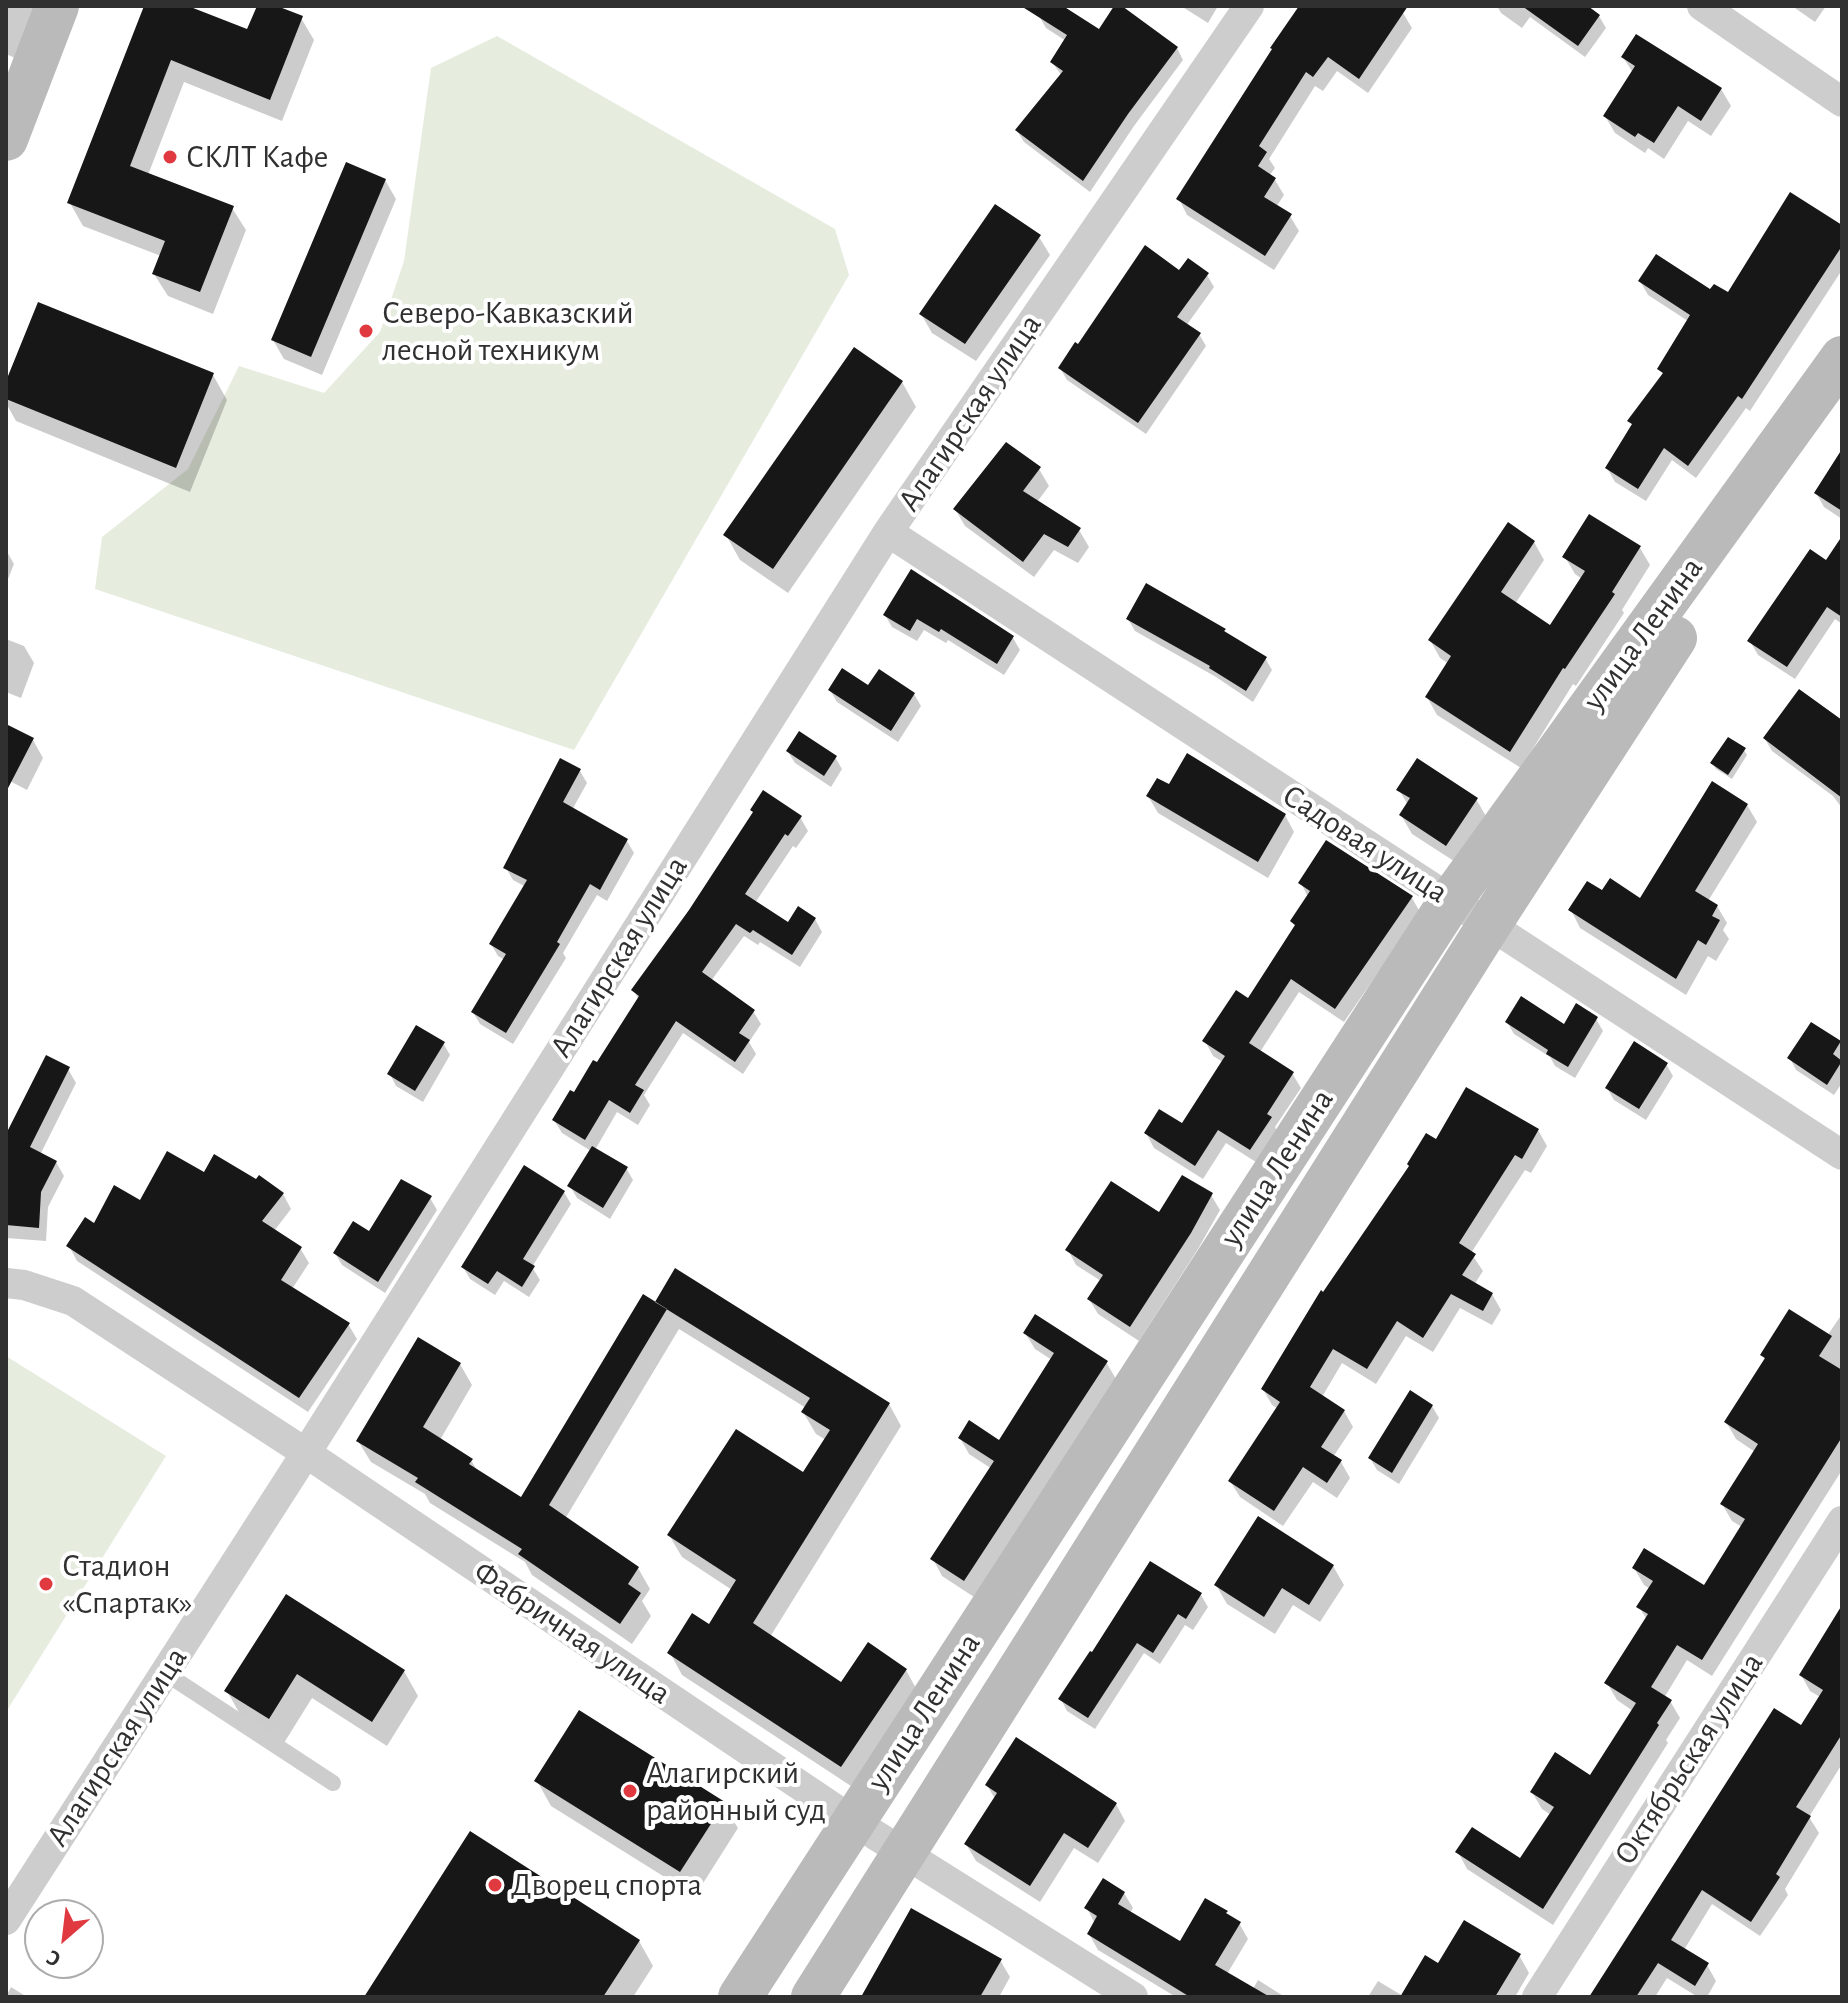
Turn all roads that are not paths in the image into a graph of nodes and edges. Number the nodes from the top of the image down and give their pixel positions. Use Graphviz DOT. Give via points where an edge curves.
graph roads {
  1 [pos="57,6"];
  2 [pos="1249,6"];
  3 [pos="1702,6"];
  4 [pos="1842,102"];
  5 [pos="6,139"];
  6 [pos="1842,358"];
  7 [pos="1842,378"];
  8 [pos="888,532"];
  9 [pos="1451,900"];
  10 [pos="1489,925"];
  11 [pos="1842,1155"];
  12 [pos="6,1283"];
  13 [pos="306,1453"];
  14 [pos="1842,1521"];
  15 [pos="165,1673"];
  16 [pos="333,1783"];
  17 [pos="853,1821"];
  18 [pos="904,1855"];
  19 [pos="6,1920"];
  20 [pos="740,1997"];
  21 [pos="813,1997"];
  22 [pos="1133,1997"];
  23 [pos="1537,1997"];
  1 -- 5 [label="street"];
  2 -- 8 [label="street, Алагирская улица"];
  3 -- 4 [label="street"];
  6 -- 9 [label="street, улица Ленина"];
  7 -- 10 [label="street, улица Ленина"];
  8 -- 9 [label="street, Садовая улица"];
  8 -- 13 [label="street, Алагирская улица"];
  9 -- 10 [label="street, Садовая улица"];
  9 -- 17 [label="street, улица Ленина"];
  10 -- 11 [label="street, Садовая улица"];
  10 -- 18 [label="street, улица Ленина"];
  12 -- 13 [label="street, Фабричная улица" via="73,1301"];
  13 -- 15 [label="street, Алагирская улица"];
  13 -- 17 [label="street, Фабричная улица"];
  14 -- 23 [label="street, Октябрьская улица"];
  15 -- 16 [label="lane"];
  15 -- 19 [label="street, Алагирская улица"];
  17 -- 18 [label="street, Фабричная улица"];
  17 -- 20 [label="street, улица Ленина"];
  18 -- 21 [label="street, улица Ленина"];
  18 -- 22 [label="street, Фабричная улица"];
}
